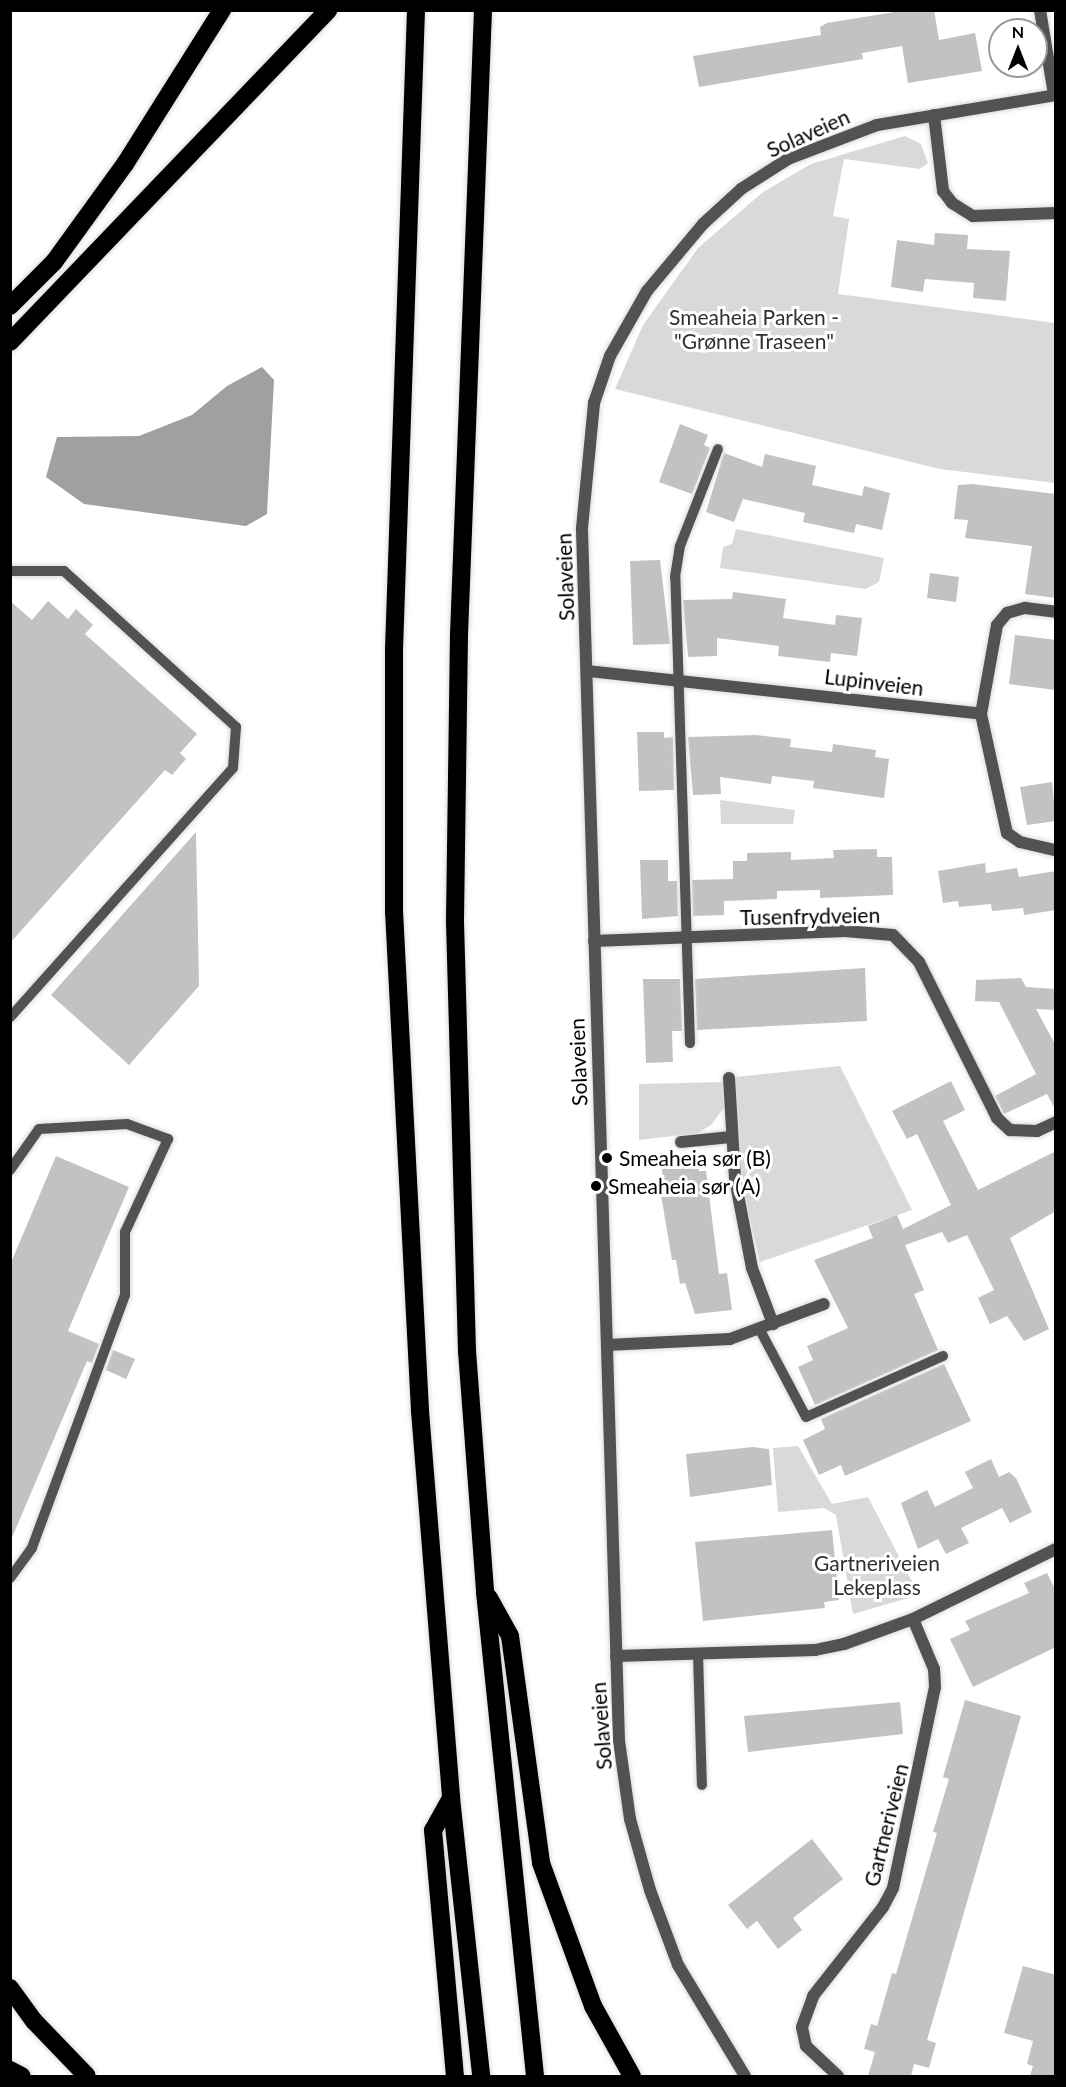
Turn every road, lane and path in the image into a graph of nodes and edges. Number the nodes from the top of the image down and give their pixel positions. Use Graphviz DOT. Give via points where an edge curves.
graph roads {
  1 [pos="222,10"];
  2 [pos="328,10"];
  3 [pos="416,10"];
  4 [pos="483,10"];
  5 [pos="1041,10"];
  6 [pos="1055,95"];
  7 [pos="934,115"];
  8 [pos="1056,213"];
  9 [pos="10,306"];
  10 [pos="10,342"];
  11 [pos="718,449"];
  12 [pos="10,572"];
  13 [pos="1056,612"];
  14 [pos="588,671"];
  15 [pos="675,679"];
  16 [pos="981,714"];
  17 [pos="1056,850"];
  18 [pos="684,940"];
  19 [pos="594,941"];
  20 [pos="10,1017"];
  21 [pos="690,1043"];
  22 [pos="729,1078"];
  23 [pos="1056,1122"];
  24 [pos="730,1137"];
  25 [pos="681,1142"];
  26 [pos="10,1170"];
  27 [pos="824,1304"];
  28 [pos="773,1324"];
  29 [pos="760,1330"];
  30 [pos="607,1345"];
  31 [pos="944,1356"];
  32 [pos="1056,1549"];
  33 [pos="10,1578"];
  34 [pos="485,1592"];
  35 [pos="913,1619"];
  36 [pos="698,1654"];
  37 [pos="616,1656"];
  38 [pos="702,1785"];
  39 [pos="450,1797"];
  40 [pos="10,1988"];
  41 [pos="10,2070"];
  42 [pos="22,2076"];
  43 [pos="87,2076"];
  44 [pos="455,2076"];
  45 [pos="481,2076"];
  46 [pos="535,2076"];
  47 [pos="632,2076"];
  48 [pos="745,2076"];
  49 [pos="838,2076"];
  1 -- 9 [label="highway" via="125,164 54,262"];
  2 -- 10 [label="highway"];
  3 -- 39 [label="highway" via="394,649 394,911 420,1411"];
  4 -- 34 [label="highway" via="459,634 455,922 467,1351"];
  5 -- 6 [label="street"];
  6 -- 7 [label="street, Solaveien"];
  7 -- 8 [label="street" via="943,191 952,203 973,216"];
  7 -- 14 [label="street, Solaveien" via="878,125 788,159 741,189 703,224 647,291 610,356 594,403 583,482"];
  11 -- 15 [label="lane" via="680,546 675,577"];
  12 -- 20 [label="lane" via="64,571 236,727 233,768"];
  13 -- 16 [label="street" via="1025,609 1007,613 997,625"];
  14 -- 15 [label="street, Lupinveien"];
  14 -- 19 [label="street, Solaveien"];
  15 -- 16 [label="street, Lupinveien"];
  15 -- 18 [label="lane"];
  16 -- 17 [label="street" via="1007,833 1020,842"];
  18 -- 19 [label="street, Tusenfrydveien"];
  18 -- 21 [label="lane"];
  18 -- 23 [label="street, Tusenfrydveien" via="845,931 893,935 919,962 997,1118 1010,1130 1036,1131"];
  19 -- 30 [label="street, Solaveien"];
  22 -- 24 [label="street"];
  24 -- 25 [label="street"];
  24 -- 28 [label="street" via="752,1268"];
  26 -- 33 [label="lane" via="39,1129 127,1124 168,1139 125,1232 125,1295 32,1548"];
  27 -- 28 [label="street"];
  28 -- 29 [label="street"];
  29 -- 30 [label="street" via="730,1339"];
  29 -- 31 [label="lane" via="806,1417"];
  30 -- 37 [label="street, Solaveien"];
  32 -- 35 [label="street"];
  34 -- 46 [label="highway"];
  34 -- 47 [label="highway" via="510,1636 541,1863 593,2006"];
  35 -- 36 [label="street" via="879,1634 815,1650"];
  35 -- 49 [label="street, Gartneriveien" via="934,1669 935,1687 893,1888 883,1907 813,1996 802,2027 806,2046"];
  36 -- 37 [label="street"];
  36 -- 38 [label="lane"];
  37 -- 48 [label="street, Solaveien" via="619,1741 630,1819 650,1890 678,1965"];
  39 -- 44 [label="highway" via="434,1830"];
  39 -- 45 [label="highway"];
  40 -- 43 [label="highway" via="34,2021"];
  41 -- 42 [label="highway"];
}
